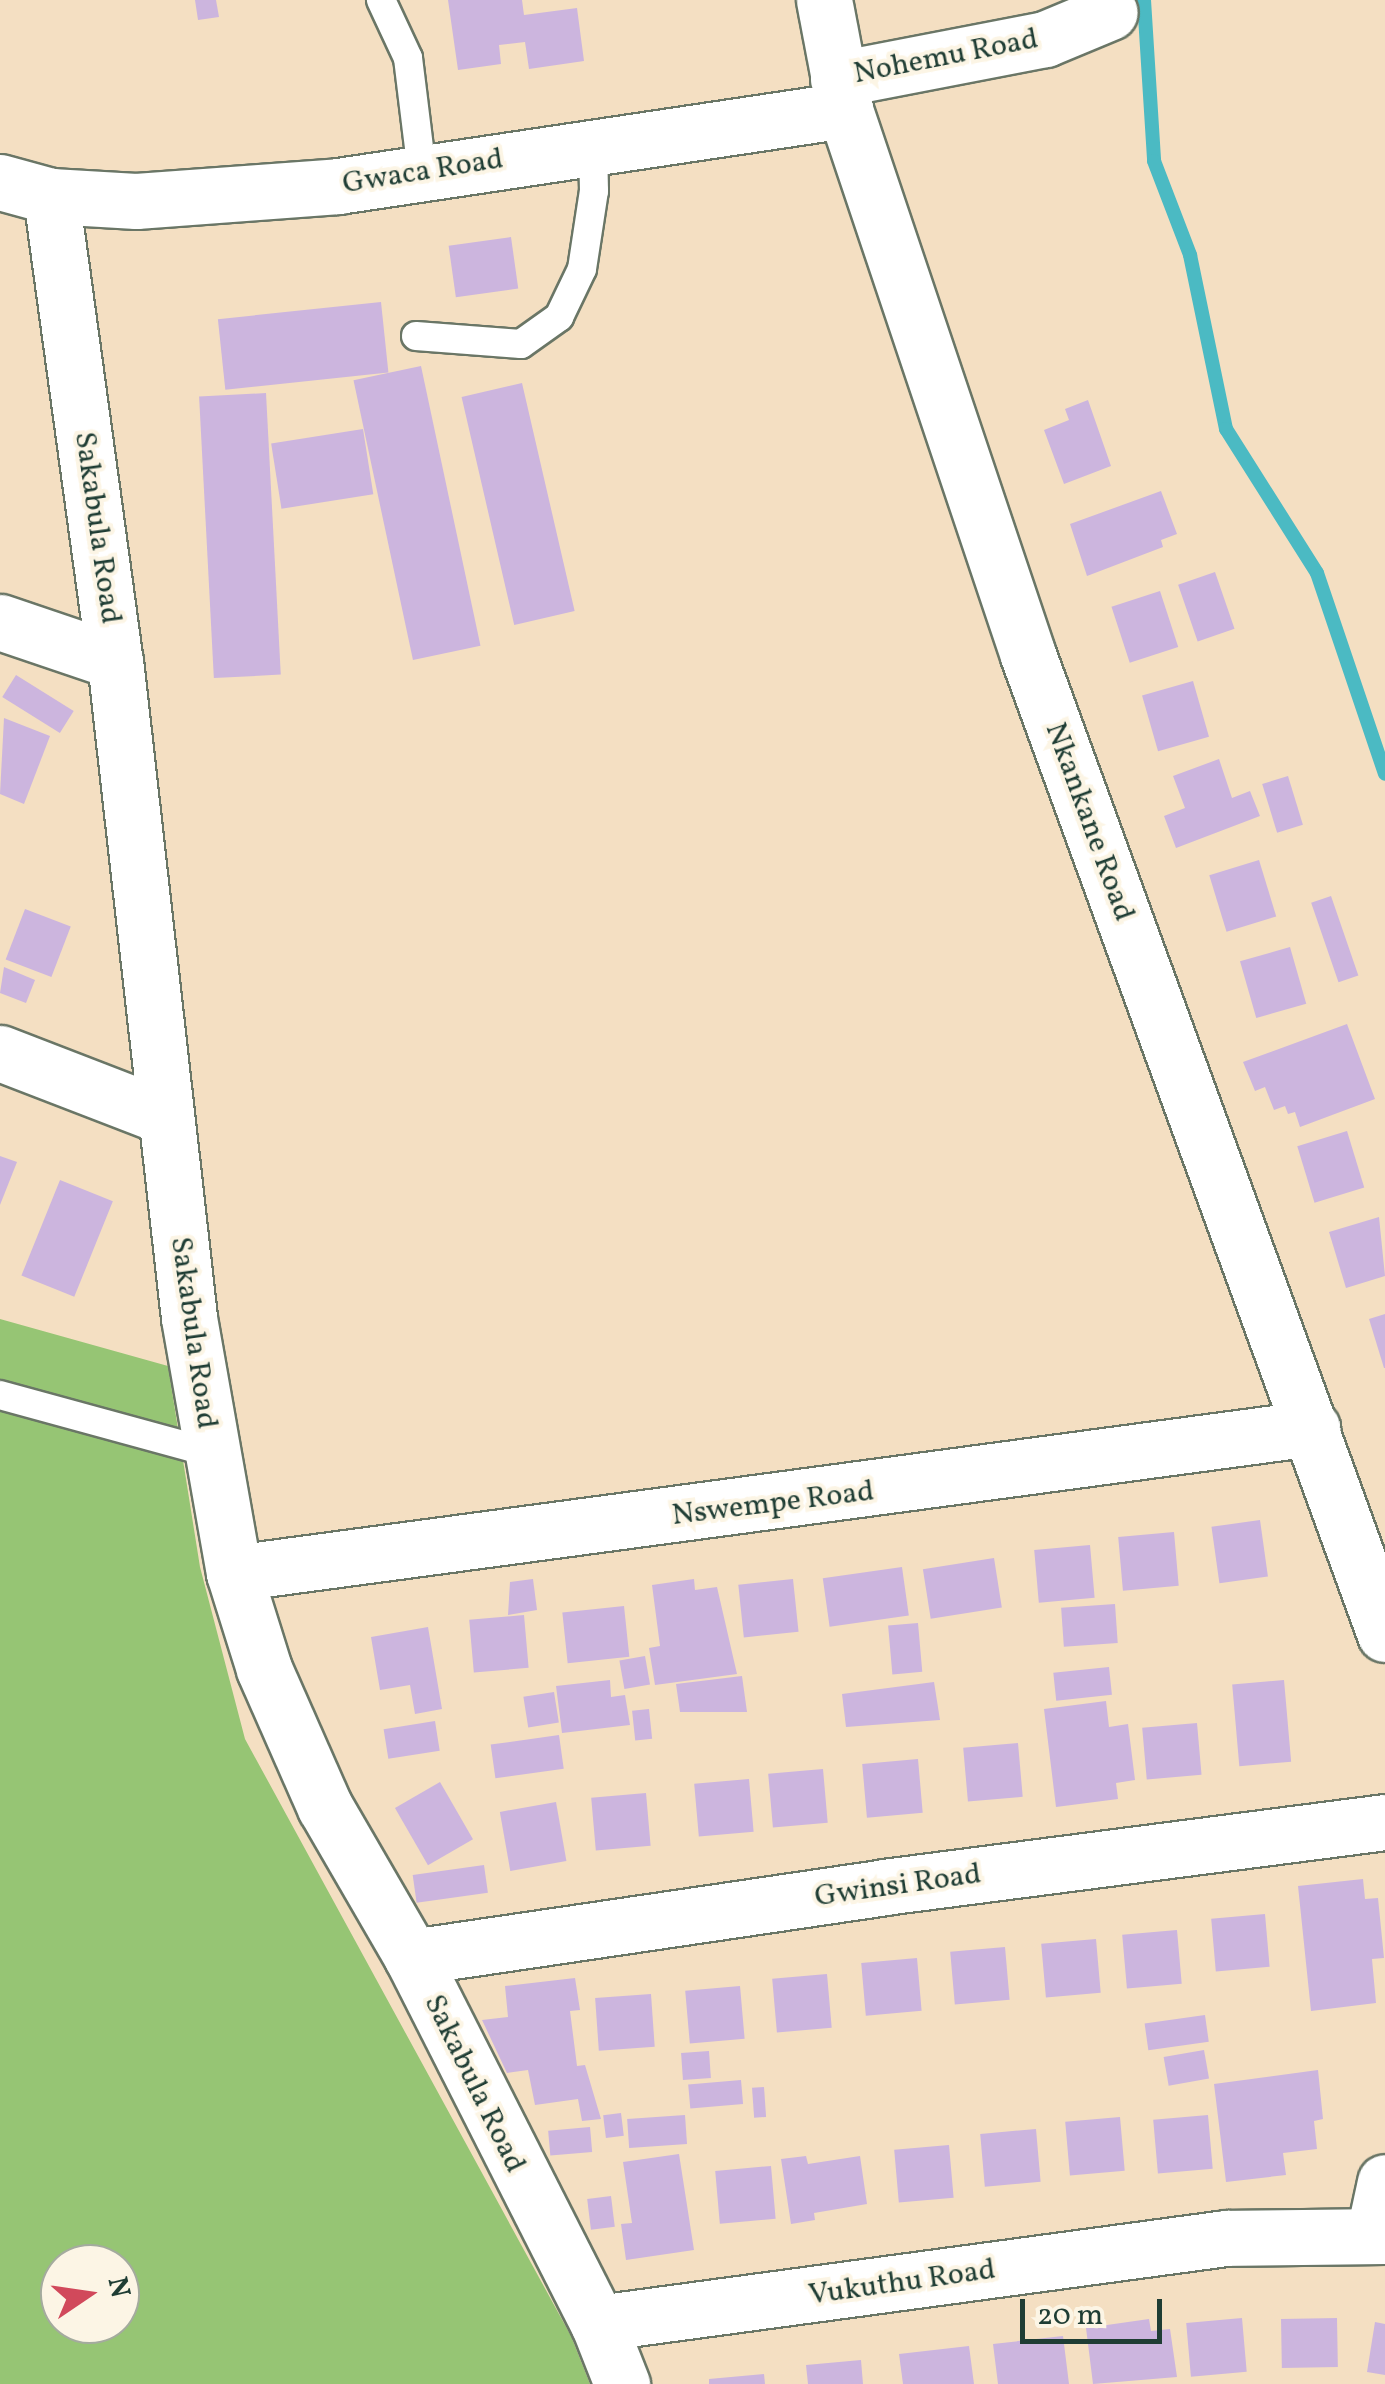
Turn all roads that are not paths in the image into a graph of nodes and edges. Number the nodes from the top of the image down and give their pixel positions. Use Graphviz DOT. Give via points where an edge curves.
graph roads {
  1 [pos="381,0"];
  2 [pos="824,0"];
  3 [pos="1110,12"];
  4 [pos="842,94"];
  5 [pos="593,145"];
  6 [pos="422,172"];
  7 [pos="26,189"];
  8 [pos="416,336"];
  9 [pos="0,622"];
  10 [pos="115,661"];
  11 [pos="0,1053"];
  12 [pos="163,1116"];
  13 [pos="0,1395"];
  14 [pos="1312,1428"];
  15 [pos="212,1454"];
  16 [pos="234,1573"];
  17 [pos="1385,1634"];
  18 [pos="1385,1822"];
  19 [pos="412,1958"];
  20 [pos="1381,2217"];
  21 [pos="598,2322"];
  22 [pos="622,2384"];
  1 -- 6 [label="lane" via="408,58"];
  2 -- 4 [label="street, Nkankane Road"];
  3 -- 4 [label="street, Nohemu Road" via="1045,39"];
  4 -- 5 [label="street, Gwaca Road"];
  4 -- 14 [label="street, Nkankane Road" via="1028,655"];
  5 -- 6 [label="street, Gwaca Road"];
  5 -- 8 [label="lane" via="594,192 582,269 559,317 522,344"];
  6 -- 7 [label="street, Gwaca Road" via="338,186 136,201"];
  7 -- 10 [label="street, Sakabula Road"];
  9 -- 10 [label="street"];
  10 -- 12 [label="street, Sakabula Road"];
  11 -- 12 [label="street"];
  12 -- 15 [label="street, Sakabula Road"];
  13 -- 15 [label="lane"];
  14 -- 16 [label="street, Nswempe Road"];
  14 -- 17 [label="street, Nkankane Road"];
  15 -- 16 [label="street, Sakabula Road"];
  16 -- 19 [label="street, Sakabula Road" via="264,1669 325,1807"];
  18 -- 19 [label="street, Gwinsi Road"];
  19 -- 21 [label="street, Sakabula Road"];
  20 -- 21 [label="street, Vukuthu Road"];
  21 -- 22 [label="street, Sakabula Road"];
}
